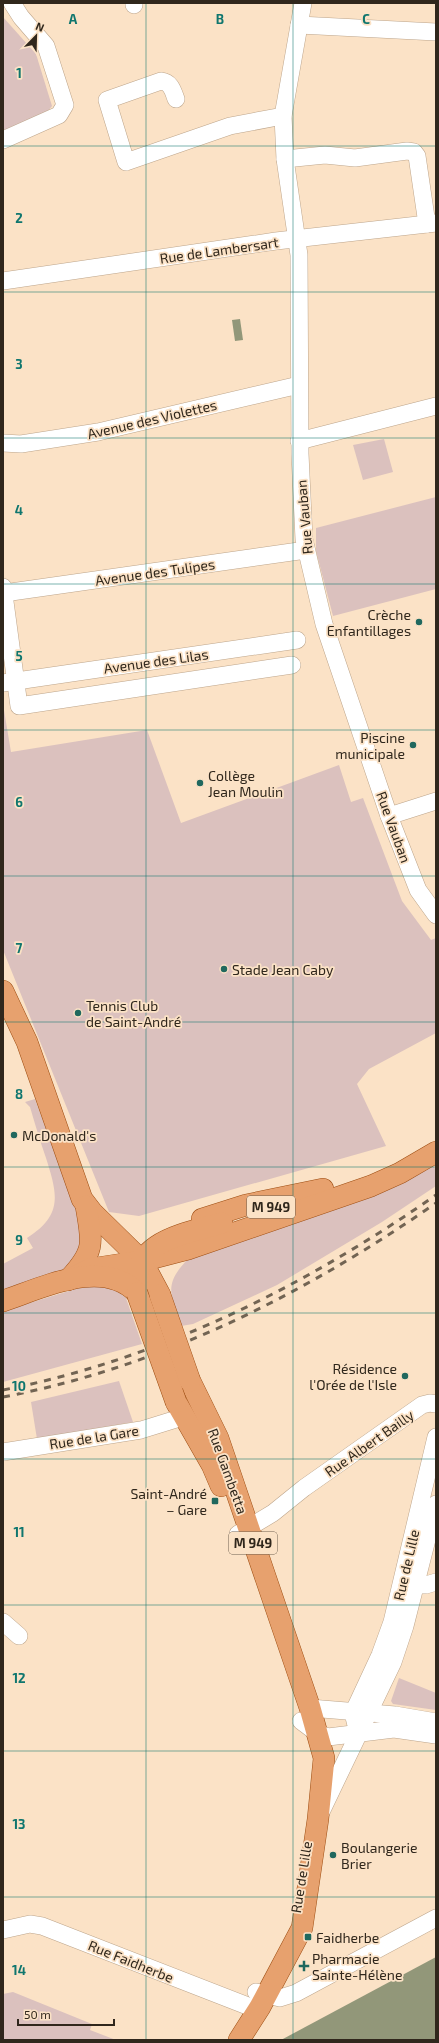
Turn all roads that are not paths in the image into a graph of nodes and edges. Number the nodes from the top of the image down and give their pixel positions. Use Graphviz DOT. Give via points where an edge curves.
graph roads {
  1 [pos="303,3"];
  2 [pos="9,5"];
  3 [pos="299,25"];
  4 [pos="436,32"];
  5 [pos="176,99"];
  6 [pos="283,116"];
  7 [pos="3,140"];
  8 [pos="285,159"];
  9 [pos="432,223"];
  10 [pos="297,239"];
  11 [pos="3,281"];
  12 [pos="299,384"];
  13 [pos="436,406"];
  14 [pos="299,441"];
  15 [pos="3,443"];
  16 [pos="306,550"];
  17 [pos="4,590"];
  18 [pos="297,640"];
  19 [pos="292,665"];
  20 [pos="9,682"];
  21 [pos="436,801"];
  22 [pos="389,816"];
  23 [pos="436,915"];
  24 [pos="3,991"];
  25 [pos="436,1148"];
  26 [pos="436,1152"];
  27 [pos="323,1189"];
  28 [pos="86,1206"];
  29 [pos="110,1228"];
  30 [pos="188,1249"];
  31 [pos="142,1261"];
  32 [pos="68,1280"];
  33 [pos="137,1293"];
  34 [pos="160,1295"];
  35 [pos="3,1302"];
  36 [pos="436,1404"];
  37 [pos="180,1409"];
  38 [pos="436,1437"];
  39 [pos="3,1452"];
  40 [pos="436,1504"];
  41 [pos="243,1524"];
  42 [pos="436,1582"];
  43 [pos="416,1584"];
  44 [pos="3,1622"];
  45 [pos="19,1636"];
  46 [pos="362,1713"];
  47 [pos="435,1725"];
  48 [pos="309,1727"];
  49 [pos="360,1733"];
  50 [pos="318,1819"];
  51 [pos="436,1918"];
  52 [pos="3,1930"];
  53 [pos="257,2001"];
  54 [pos="226,2040"];
  55 [pos="239,2040"];
  1 -- 3 [label="street, Rue Vauban"];
  2 -- 7 [label="street" via="46,46 65,105 59,115"];
  3 -- 4 [label="street"];
  3 -- 6 [label="street, Rue Vauban"];
  5 -- 6 [label="street" via="170,86 161,81 107,100 126,162 230,126"];
  6 -- 8 [label="street, Rue Vauban"];
  8 -- 9 [label="street" via="325,155 355,158 407,150 414,152"];
  8 -- 10 [label="street, Rue Vauban"];
  9 -- 10 [label="street, Rue de Lambersart"];
  10 -- 11 [label="street, Rue de Lambersart"];
  10 -- 12 [label="street, Rue Vauban"];
  12 -- 14 [label="street, Rue Vauban"];
  12 -- 15 [label="street, Avenue des Violettes" via="98,432 21,444"];
  13 -- 14 [label="street"];
  14 -- 16 [label="street, Rue Vauban"];
  16 -- 17 [label="street, Avenue des Tulipes"];
  16 -- 22 [label="street, Rue Vauban" via="324,624"];
  17 -- 20 [label="street"];
  18 -- 20 [label="street, Avenue des Lilas"];
  19 -- 20 [label="street" via="19,706"];
  21 -- 22 [label="street"];
  22 -- 23 [label="street, Rue Vauban" via="416,886"];
  24 -- 28 [label="main road" via="27,1042 74,1179"];
  25 -- 27 [label="main road, M 949"];
  26 -- 30 [label="main road, M 949" via="400,1174 371,1186"];
  27 -- 29 [label="main road, M 949" via="237,1207 157,1234 136,1236"];
  27 -- 31 [label="main road, M 949" via="169,1239 154,1246"];
  28 -- 29 [label="main road, Rue Gambetta"];
  28 -- 32 [label="main road" via="91,1234 90,1248 81,1266"];
  29 -- 31 [label="main road, Rue Gambetta"];
  30 -- 31 [label="main road, M 949"];
  30 -- 34 [label="main road, M 949" via="179,1254 168,1266"];
  31 -- 32 [label="main road" via="90,1270"];
  31 -- 33 [label="main road, M 949" via="138,1273"];
  31 -- 34 [label="main road, Rue Gambetta"];
  32 -- 33 [label="main road" via="108,1276 122,1281"];
  32 -- 35 [label="main road"];
  33 -- 37 [label="main road, Rue Gambetta / M 949, bridge"];
  34 -- 41 [label="main road, Rue Gambetta / M 949, bridge" via="190,1381 218,1438"];
  36 -- 41 [label="street, Rue Albert Bailly" via="422,1405 304,1488 273,1513"];
  37 -- 39 [label="street, Rue de la Gare" via="141,1430"];
  37 -- 41 [label="main road, Rue Gambetta / M 949"];
  38 -- 46 [label="street, Rue de Lille" via="392,1622"];
  40 -- 43 [label="street, Rue de Lille"];
  41 -- 48 [label="main road, Rue Gambetta / M 949"];
  42 -- 43 [label="street"];
  43 -- 46 [label="street, Rue de Lille" via="395,1657"];
  44 -- 45 [label="street"];
  46 -- 47 [label="street"];
  46 -- 48 [label="street"];
  46 -- 48 [label="street"];
  46 -- 49 [label="street" via="356,1725"];
  47 -- 49 [label="street"];
  48 -- 49 [label="street" via="332,1737"];
  48 -- 50 [label="main road, Rue de Lille / M 949" via="324,1758"];
  48 -- 53 [label="main road, Rue de Lille / M 949" via="314,1782 298,1908 292,1927"];
  49 -- 50 [label="street, Rue de Lille"];
  50 -- 53 [label="main road, Rue de Lille / M 949" via="302,1928"];
  51 -- 53 [label="street, Rue Faidherbe" via="296,1993"];
  52 -- 53 [label="street, Rue Faidherbe" via="30,1924 42,1926"];
  53 -- 54 [label="main road, Rue de Lille / M 949"];
  53 -- 55 [label="main road, Rue de Lille / M 949"];
}
